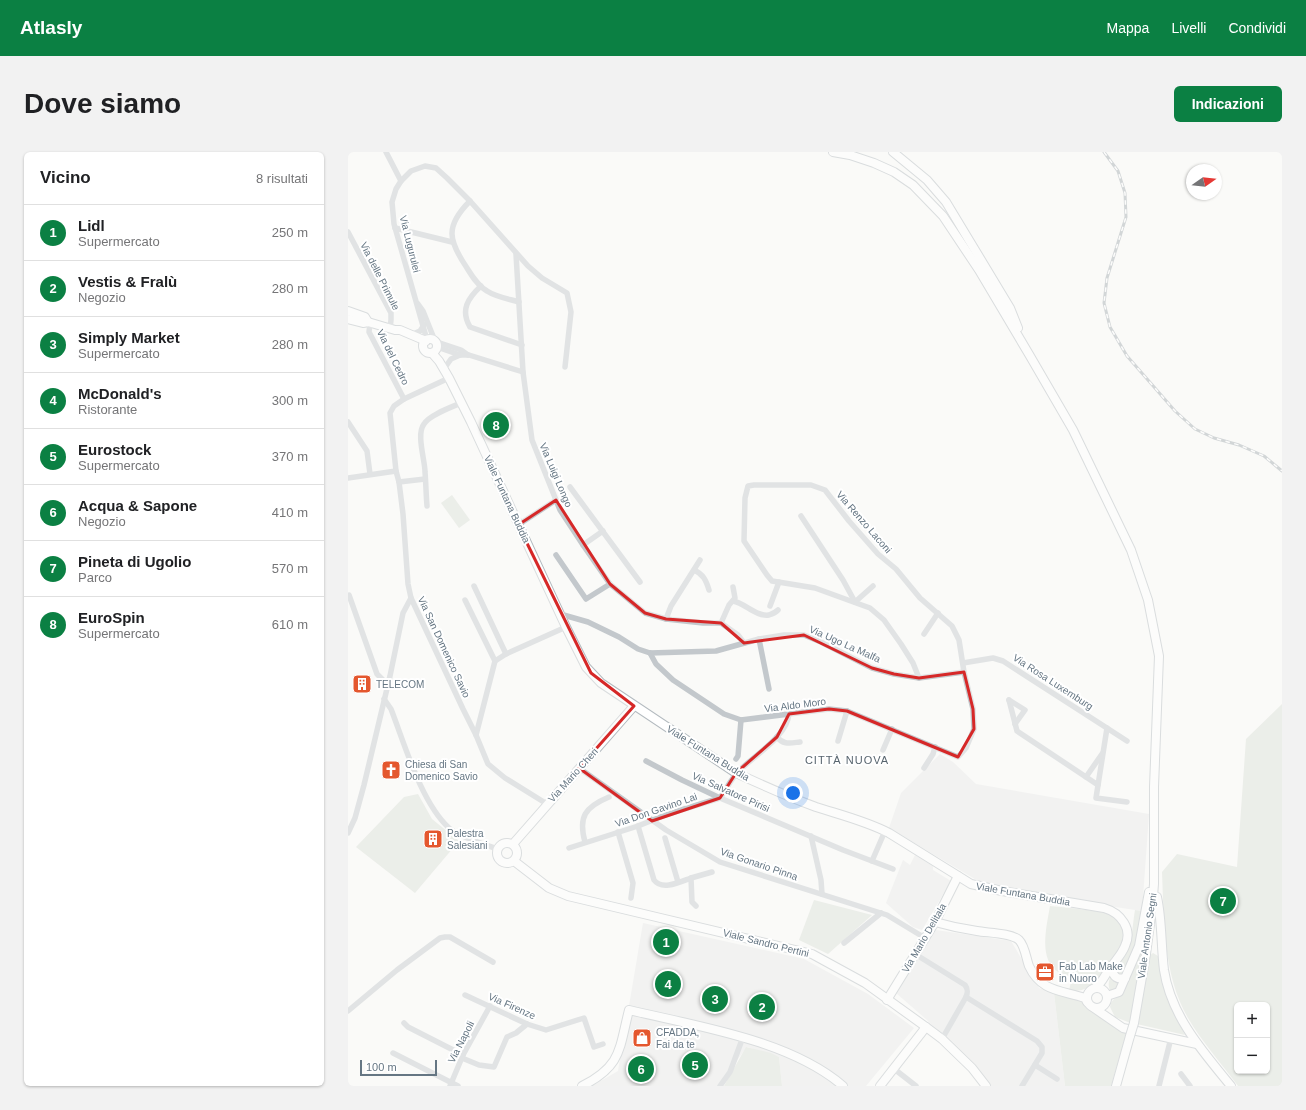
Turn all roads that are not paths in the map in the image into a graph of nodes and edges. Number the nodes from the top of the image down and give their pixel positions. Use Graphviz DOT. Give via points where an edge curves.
graph roads {
  1 [pos="386,152"];
  2 [pos="833,152"];
  3 [pos="893,152"];
  4 [pos="401,181"];
  5 [pos="470,201"];
  6 [pos="395,228"];
  7 [pos="348,232"];
  8 [pos="452,242"];
  9 [pos="516,254"];
  10 [pos="481,286"];
  11 [pos="519,302"];
  12 [pos="418,304"];
  13 [pos="348,310"];
  14 [pos="348,319"];
  15 [pos="369,322"];
  16 [pos="424,325"];
  17 [pos="392,329"];
  18 [pos="411,335"];
  19 [pos="431,345"];
  20 [pos="522,345"];
  21 [pos="460,354"];
  22 [pos="468,355"];
  23 [pos="1030,356"];
  24 [pos="446,366"];
  25 [pos="565,367"];
  26 [pos="523,372"];
  27 [pos="449,378"];
  28 [pos="404,400"];
  29 [pos="461,403"];
  30 [pos="348,422"];
  31 [pos="396,471"];
  32 [pos="370,474"];
  33 [pos="348,478"];
  34 [pos="425,479"];
  35 [pos="399,482"];
  36 [pos="570,487"];
  37 [pos="556,500"];
  38 [pos="427,506"];
  39 [pos="801,516"];
  40 [pos="518,525"];
  41 [pos="603,532"];
  42 [pos="583,545"];
  43 [pos="556,555"];
  44 [pos="700,560"];
  45 [pos="694,570"];
  46 [pos="640,582"];
  47 [pos="779,582"];
  48 [pos="610,584"];
  49 [pos="845,584"];
  50 [pos="474,586"];
  51 [pos="873,586"];
  52 [pos="733,587"];
  53 [pos="709,590"];
  54 [pos="349,595"];
  55 [pos="411,598"];
  56 [pos="840,598"];
  57 [pos="466,600"];
  58 [pos="733,601"];
  59 [pos="855,602"];
  60 [pos="770,606"];
  61 [pos="778,610"];
  62 [pos="938,613"];
  63 [pos="560,614"];
  64 [pos="666,619"];
  65 [pos="721,623"];
  66 [pos="566,627"];
  67 [pos="924,634"];
  68 [pos="759,639"];
  69 [pos="744,643"];
  70 [pos="650,653"];
  71 [pos="506,654"];
  72 [pos="496,661"];
  73 [pos="963,664"];
  74 [pos="964,672"];
  75 [pos="919,678"];
  76 [pos="388,685"];
  77 [pos="769,689"];
  78 [pos="384,699"];
  79 [pos="634,706"];
  80 [pos="847,712"];
  81 [pos="789,714"];
  82 [pos="741,720"];
  83 [pos="1015,724"];
  84 [pos="1107,728"];
  85 [pos="892,729"];
  86 [pos="476,735"];
  87 [pos="777,737"];
  88 [pos="838,741"];
  89 [pos="1127,741"];
  90 [pos="800,742"];
  91 [pos="935,747"];
  92 [pos="883,750"];
  93 [pos="1103,753"];
  94 [pos="736,759"];
  95 [pos="646,761"];
  96 [pos="579,768"];
  97 [pos="924,768"];
  98 [pos="736,773"];
  99 [pos="1086,777"];
  100 [pos="1098,785"];
  101 [pos="609,797"];
  102 [pos="720,798"];
  103 [pos="1127,802"];
  104 [pos="547,804"];
  105 [pos="652,821"];
  106 [pos="638,826"];
  107 [pos="885,831"];
  108 [pos="618,832"];
  109 [pos="348,833"];
  110 [pos="810,836"];
  111 [pos="665,838"];
  112 [pos="585,842"];
  113 [pos="513,844"];
  114 [pos="569,848"];
  115 [pos="497,849"];
  116 [pos="514,861"];
  117 [pos="872,861"];
  118 [pos="893,869"];
  119 [pos="712,872"];
  120 [pos="958,876"];
  121 [pos="691,878"];
  122 [pos="678,882"];
  123 [pos="1154,884"];
  124 [pos="822,894"];
  125 [pos="631,898"];
  126 [pos="696,906"];
  127 [pos="881,913"];
  128 [pos="935,922"];
  129 [pos="925,938"];
  130 [pos="844,944"];
  131 [pos="915,954"];
  132 [pos="1146,954"];
  133 [pos="1163,956"];
  134 [pos="1119,957"];
  135 [pos="493,962"];
  136 [pos="1112,969"];
  137 [pos="1125,978"];
  138 [pos="1092,989"];
  139 [pos="1069,994"];
  140 [pos="465,995"];
  141 [pos="1106,996"];
  142 [pos="966,997"];
  143 [pos="888,1000"];
  144 [pos="1087,1002"];
  145 [pos="490,1006"];
  146 [pos="1094,1008"];
  147 [pos="348,1012"];
  148 [pos="1107,1017"];
  149 [pos="404,1023"];
  150 [pos="527,1024"];
  151 [pos="926,1027"];
  152 [pos="743,1037"];
  153 [pos="1171,1038"];
  154 [pos="942,1039"];
  155 [pos="602,1044"];
  156 [pos="1197,1044"];
  157 [pos="392,1053"];
  158 [pos="463,1056"];
  159 [pos="1035,1065"];
  160 [pos="893,1068"];
  161 [pos="1181,1074"];
  162 [pos="1057,1080"];
  163 [pos="1118,1083"];
  164 [pos="451,1084"];
  165 [pos="458,1086"];
  166 [pos="582,1086"];
  167 [pos="720,1086"];
  168 [pos="842,1086"];
  169 [pos="880,1086"];
  170 [pos="916,1086"];
  171 [pos="986,1086"];
  172 [pos="1022,1086"];
  173 [pos="1159,1086"];
  174 [pos="1190,1086"];
  175 [pos="1231,1086"];
  1 -- 4 [label="street"];
  2 -- 23 [label="main road" via="850,155 894,172 929,199 975,264"];
  3 -- 23 [label="main road" via="927,180 946,202 1010,308"];
  4 -- 5 [label="street, Via Lugurulei" via="411,171 425,166 436,168"];
  4 -- 6 [label="street, Via Lugurulei" via="392,202"];
  5 -- 8 [label="street" via="453,223"];
  5 -- 9 [label="street, Via Lugurulei"];
  6 -- 8 [label="street"];
  6 -- 12 [label="street, Via Lugurulei"];
  7 -- 17 [label="street, Via delle Primule" via="387,305"];
  8 -- 10 [label="street" via="475,281"];
  9 -- 11 [label="street, Via Luigi Longo"];
  9 -- 25 [label="street, Via Lugurulei" via="542,278 567,293 571,312"];
  10 -- 11 [label="street" via="487,291"];
  10 -- 20 [label="street" via="465,307 465,320 470,327"];
  11 -- 20 [label="street, Via Luigi Longo"];
  12 -- 16 [label="street, Via Lugurulei"];
  12 -- 19 [label="street, Via Lugurulei" via="433,336"];
  13 -- 15 [label="main road"];
  14 -- 15 [label="main road"];
  15 -- 17 [label="main road"];
  15 -- 28 [label="street, Via del Cedro" via="369,332"];
  16 -- 18 [label="street" via="420,331"];
  16 -- 19 [label="street, Via Lugurulei"];
  17 -- 18 [label="main road"];
  17 -- 19 [label="main road" via="400,336"];
  18 -- 19 [label="main road"];
  19 -- 21 [label="street"];
  19 -- 22 [label="street" via="461,350"];
  19 -- 24 [label="main road, Viale Funtana Buddia"];
  19 -- 27 [label="main road, Viale Funtana Buddia"];
  20 -- 26 [label="street, Via Luigi Longo"];
  21 -- 22 [label="street"];
  21 -- 24 [label="street" via="451,359"];
  22 -- 26 [label="street"];
  23 -- 123 [label="main road, Viale Antonio Segni" via="1073,430 1102,488 1131,550 1148,600 1159,656 1154,787"];
  24 -- 27 [label="main road, Viale Funtana Buddia"];
  26 -- 37 [label="street, Via Luigi Longo" via="532,440"];
  27 -- 28 [label="street, Via San Domenico Savio"];
  27 -- 29 [label="main road, Viale Funtana Buddia"];
  28 -- 31 [label="street, Via San Domenico Savio" via="394,406 390,414"];
  29 -- 34 [label="street" via="424,423 421,436"];
  29 -- 40 [label="main road, Viale Funtana Buddia"];
  30 -- 32 [label="street" via="367,451"];
  31 -- 32 [label="street"];
  31 -- 35 [label="street, Via San Domenico Savio"];
  32 -- 33 [label="street"];
  34 -- 35 [label="street"];
  34 -- 38 [label="street"];
  35 -- 55 [label="street, Via San Domenico Savio"];
  36 -- 41 [label="street"];
  37 -- 40 [label="street"];
  37 -- 42 [label="street, Via Luigi Longo"];
  39 -- 49 [label="street"];
  40 -- 63 [label="main road, Viale Funtana Buddia"];
  41 -- 42 [label="street"];
  41 -- 46 [label="street"];
  42 -- 48 [label="street, Via Luigi Longo"];
  43 -- 48 [label="street" via="586,599"];
  44 -- 45 [label="street"];
  45 -- 53 [label="street" via="705,578"];
  45 -- 64 [label="street" via="671,606"];
  47 -- 56 [label="street, Via Renzo Laconi" via="815,588"];
  47 -- 60 [label="street"];
  47 -- 62 [label="street, Via Renzo Laconi" via="767,575 744,541 745,498 748,486 811,485 825,490 878,554"];
  48 -- 64 [label="street, Via Luigi Longo" via="645,614"];
  49 -- 56 [label="street"];
  49 -- 59 [label="street"];
  50 -- 71 [label="street"];
  51 -- 59 [label="street"];
  52 -- 58 [label="street"];
  54 -- 76 [label="street" via="377,674"];
  55 -- 76 [label="street" via="403,613"];
  55 -- 86 [label="street, Via San Domenico Savio"];
  56 -- 59 [label="street, Via Renzo Laconi"];
  57 -- 72 [label="street"];
  58 -- 61 [label="street" via="763,614 769,615"];
  58 -- 65 [label="street"];
  59 -- 75 [label="street, Via Renzo Laconi" via="870,608 884,620 901,644"];
  62 -- 67 [label="street"];
  62 -- 73 [label="street" via="952,626 959,640"];
  63 -- 66 [label="main road, Viale Funtana Buddia"];
  63 -- 70 [label="street, Via Ugo La Malfa" via="588,622"];
  64 -- 65 [label="street, Via Luigi Longo"];
  65 -- 69 [label="street" via="738,635"];
  66 -- 71 [label="street"];
  66 -- 79 [label="main road, Viale Funtana Buddia" via="590,673"];
  68 -- 69 [label="street, Via Ugo La Malfa"];
  68 -- 75 [label="street, Via Ugo La Malfa" via="804,635 872,668"];
  68 -- 77 [label="street"];
  69 -- 70 [label="street, Via Ugo La Malfa" via="716,650"];
  70 -- 82 [label="street, Via Aldo Moro" via="656,664 673,680 724,714"];
  71 -- 72 [label="street"];
  72 -- 86 [label="street"];
  73 -- 74 [label="street"];
  73 -- 84 [label="street, Via Rosa Luxemburg" via="993,658 1003,661"];
  74 -- 75 [label="street, Via Ugo La Malfa"];
  74 -- 91 [label="street, Via Aldo Moro" via="973,709 974,729 966,748 958,757"];
  76 -- 78 [label="street"];
  78 -- 109 [label="street" via="364,785"];
  78 -- 115 [label="street" via="391,709 422,789 437,813 450,828"];
  79 -- 96 [label="main road, Via Mario Cheri"];
  79 -- 98 [label="main road, Viale Funtana Buddia"];
  80 -- 81 [label="street, Via Aldo Moro" via="829,709"];
  80 -- 85 [label="street, Via Aldo Moro"];
  80 -- 88 [label="street"];
  81 -- 82 [label="street, Via Aldo Moro"];
  81 -- 87 [label="street" via="789,720"];
  82 -- 94 [label="street"];
  83 -- 83 [label="street" via="1009,700 1025,710"];
  83 -- 99 [label="street" via="1017,731"];
  84 -- 89 [label="street, Via Rosa Luxemburg"];
  84 -- 93 [label="street"];
  85 -- 91 [label="street, Via Aldo Moro"];
  85 -- 92 [label="street"];
  86 -- 104 [label="street, Via San Domenico Savio" via="488,764"];
  87 -- 90 [label="street" via="785,744"];
  87 -- 98 [label="street"];
  91 -- 97 [label="street"];
  93 -- 99 [label="street"];
  93 -- 100 [label="street"];
  95 -- 102 [label="street, Via Salvatore Pirisi"];
  96 -- 104 [label="main road, Via Mario Cheri"];
  96 -- 105 [label="street, Via Gonario Pinna"];
  98 -- 102 [label="street"];
  98 -- 107 [label="main road, Viale Funtana Buddia" via="816,807"];
  99 -- 100 [label="street"];
  100 -- 103 [label="street" via="1096,798"];
  101 -- 112 [label="street" via="592,805 584,816 582,831"];
  102 -- 105 [label="street, Via Don Gavino Lai"];
  102 -- 110 [label="street, Via Salvatore Pirisi"];
  104 -- 113 [label="main road, Via Mario Cheri"];
  105 -- 106 [label="street, Via Don Gavino Lai"];
  105 -- 124 [label="street, Via Gonario Pinna" via="720,862"];
  106 -- 108 [label="street, Via Don Gavino Lai"];
  106 -- 122 [label="street" via="656,883 665,886"];
  107 -- 117 [label="street"];
  107 -- 120 [label="main road, Viale Funtana Buddia"];
  108 -- 112 [label="street, Via Don Gavino Lai"];
  108 -- 125 [label="street" via="633,884"];
  110 -- 117 [label="street, Via Salvatore Pirisi"];
  110 -- 124 [label="street" via="822,880"];
  111 -- 122 [label="street"];
  112 -- 114 [label="street, Via Don Gavino Lai"];
  113 -- 115 [label="main road" via="504,843"];
  113 -- 116 [label="main road" via="517,851"];
  115 -- 116 [label="main road" via="501,862 506,864"];
  116 -- 143 [label="main road, Viale Sandro Pertini" via="549,888 568,896 812,954 865,982"];
  117 -- 118 [label="street, Via Salvatore Pirisi"];
  119 -- 121 [label="street"];
  120 -- 128 [label="main road, Via Mario Delitala"];
  120 -- 134 [label="main road, Viale Funtana Buddia" via="984,888 1111,910 1122,918 1127,926 1126,945"];
  121 -- 122 [label="street"];
  121 -- 126 [label="street" via="692,902"];
  123 -- 132 [label="main road, Viale Antonio Segni"];
  123 -- 133 [label="main road"];
  123 -- 137 [label="main road" via="1148,893 1139,946"];
  124 -- 127 [label="street, Via Gonario Pinna"];
  127 -- 129 [label="street, Via Gonario Pinna"];
  127 -- 130 [label="street"];
  128 -- 129 [label="main road, Via Mario Delitala"];
  128 -- 139 [label="main road" via="1019,940 1029,965 1042,983 1048,988"];
  129 -- 131 [label="main road, Via Mario Delitala"];
  131 -- 142 [label="street" via="965,985 968,991"];
  131 -- 143 [label="main road, Via Mario Delitala"];
  132 -- 133 [label="main road" via="1155,951"];
  132 -- 163 [label="main road, Viale Antonio Segni, bridge" via="1134,1023"];
  133 -- 156 [label="main road" via="1164,972 1175,1005"];
  134 -- 136 [label="main road, Viale Funtana Buddia"];
  134 -- 138 [label="main road, Viale Funtana Buddia" via="1101,984"];
  135 -- 147 [label="street" via="445,936 434,941"];
  136 -- 137 [label="main road" via="1116,977"];
  136 -- 141 [label="main road, Viale Funtana Buddia"];
  137 -- 141 [label="main road" via="1117,994"];
  138 -- 139 [label="main road"];
  138 -- 141 [label="main road"];
  138 -- 144 [label="main road" via="1086,996"];
  139 -- 144 [label="main road" via="1085,998"];
  140 -- 145 [label="street, Via Firenze"];
  141 -- 146 [label="main road" via="1100,1008"];
  141 -- 148 [label="main road, Viale Funtana Buddia"];
  142 -- 154 [label="street"];
  142 -- 159 [label="street" via="1037,1041 1042,1047 1042,1053"];
  143 -- 151 [label="main road, Viale Sandro Pertini"];
  144 -- 146 [label="main road"];
  145 -- 150 [label="street, Via Firenze"];
  145 -- 158 [label="street, Via Napoli"];
  146 -- 148 [label="main road"];
  148 -- 153 [label="main road" via="1123,1028"];
  149 -- 158 [label="street"];
  150 -- 155 [label="street, Via Firenze" via="546,1030 584,1018 594,1047"];
  150 -- 158 [label="street" via="508,1037 494,1067 479,1065"];
  151 -- 154 [label="main road, Viale Sandro Pertini"];
  151 -- 160 [label="main road"];
  152 -- 166 [label="main road" via="629,1010 617,1058 602,1074"];
  152 -- 167 [label="street" via="730,1072"];
  152 -- 168 [label="main road" via="794,1056"];
  153 -- 156 [label="main road"];
  153 -- 173 [label="street"];
  154 -- 171 [label="main road, Viale Sandro Pertini" via="972,1068"];
  156 -- 175 [label="main road"];
  157 -- 164 [label="street"];
  158 -- 164 [label="street, Via Napoli"];
  159 -- 162 [label="street"];
  159 -- 172 [label="street"];
  160 -- 169 [label="main road"];
  160 -- 170 [label="street"];
  161 -- 174 [label="street"];
  164 -- 165 [label="street"];
}
